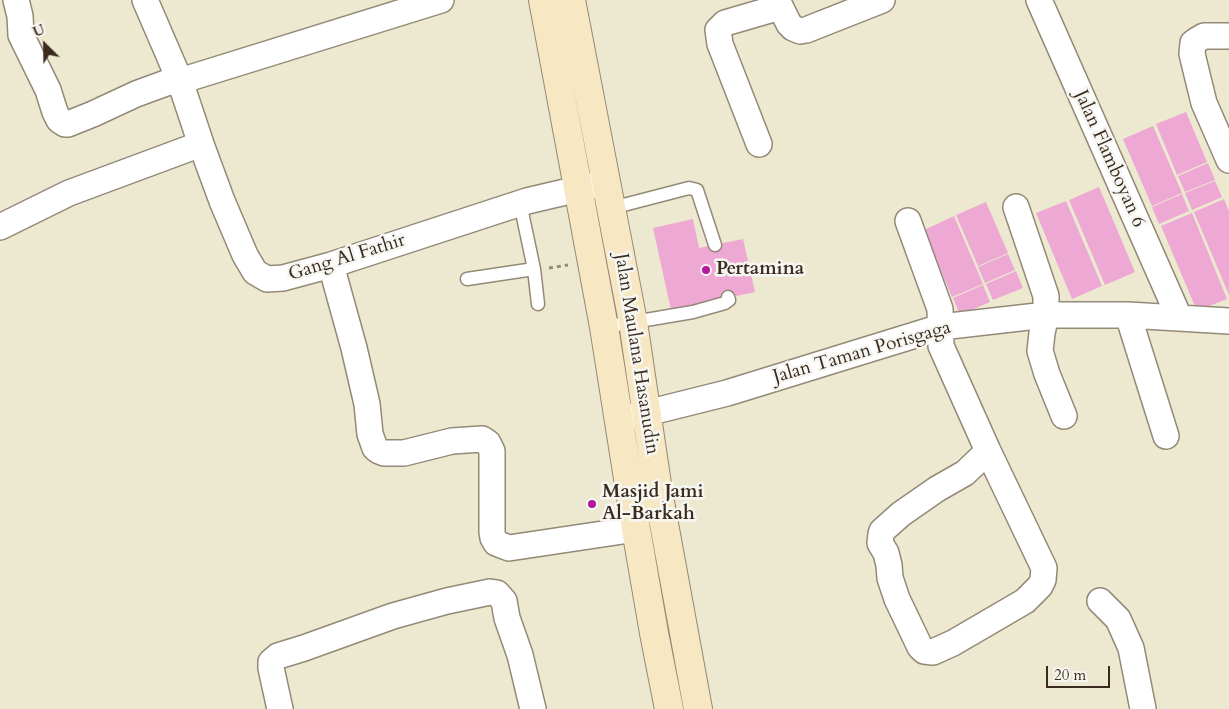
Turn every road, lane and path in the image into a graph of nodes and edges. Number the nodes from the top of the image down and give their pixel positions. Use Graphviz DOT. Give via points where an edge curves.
graph roads {
  1 [pos="16,0"];
  2 [pos="145,0"];
  3 [pos="441,0"];
  4 [pos="882,0"];
  5 [pos="1039,0"];
  6 [pos="778,3"];
  7 [pos="575,16"];
  8 [pos="546,20"];
  9 [pos="1229,36"];
  10 [pos="180,81"];
  11 [pos="201,144"];
  12 [pos="759,144"];
  13 [pos="1229,160"];
  14 [pos="606,181"];
  15 [pos="573,199"];
  16 [pos="524,202"];
  17 [pos="1016,207"];
  18 [pos="612,208"];
  19 [pos="908,221"];
  20 [pos="0,228"];
  21 [pos="715,245"];
  22 [pos="331,265"];
  23 [pos="570,265"];
  24 [pos="539,269"];
  25 [pos="468,280"];
  26 [pos="728,297"];
  27 [pos="538,304"];
  28 [pos="1046,315"];
  29 [pos="1128,315"];
  30 [pos="1179,317"];
  31 [pos="1229,321"];
  32 [pos="633,322"];
  33 [pos="604,327"];
  34 [pos="940,327"];
  35 [pos="646,414"];
  36 [pos="1064,416"];
  37 [pos="619,420"];
  38 [pos="1166,436"];
  39 [pos="988,451"];
  40 [pos="636,529"];
  41 [pos="1100,601"];
  42 [pos="280,709"];
  43 [pos="533,709"];
  44 [pos="669,709"];
  45 [pos="698,709"];
  46 [pos="1143,709"];
  1 -- 10 [label="street" via="21,35 62,123 68,124 136,94"];
  2 -- 10 [label="street, Gang Al Fathir"];
  3 -- 10 [label="street"];
  4 -- 6 [label="street" via="800,31 789,24"];
  5 -- 30 [label="street, Jalan Flamboyan 6"];
  6 -- 12 [label="street" via="725,23 718,30 720,44"];
  7 -- 8 [label="street" via="575,27 554,30"];
  7 -- 14 [label="street, Jalan Maulana Hasanudin"];
  8 -- 15 [label="street, Jalan Maulana Hasanudin"];
  9 -- 13 [label="street" via="1204,36 1193,43 1192,54 1204,103"];
  10 -- 11 [label="street, Gang Al Fathir"];
  11 -- 20 [label="street" via="69,193"];
  11 -- 22 [label="street, Gang Al Fathir" via="222,201 255,272 267,279 283,278"];
  14 -- 15 [label="street, Gang Al Fathir"];
  14 -- 18 [label="street, Jalan Maulana Hasanudin"];
  15 -- 16 [label="street, Gang Al Fathir"];
  15 -- 18 [label="lane"];
  15 -- 33 [label="street, Jalan Maulana Hasanudin"];
  16 -- 22 [label="street, Gang Al Fathir"];
  16 -- 24 [label="lane"];
  17 -- 28 [label="street" via="1046,296"];
  18 -- 21 [label="lane" via="689,188 697,190"];
  18 -- 32 [label="street, Jalan Maulana Hasanudin"];
  19 -- 34 [label="street" via="940,309"];
  22 -- 40 [label="street" via="367,404 374,448 384,453 452,441 482,439 488,443 492,451 493,538 508,548"];
  23 -- 24 [label="path"];
  24 -- 25 [label="lane"];
  24 -- 27 [label="lane"];
  26 -- 32 [label="lane" via="725,303 693,312"];
  28 -- 29 [label="street, Jalan Taman Porisgaga"];
  28 -- 34 [label="street, Jalan Taman Porisgaga"];
  28 -- 36 [label="street" via="1040,351"];
  29 -- 30 [label="street, Jalan Taman Porisgaga"];
  29 -- 38 [label="street"];
  30 -- 31 [label="street, Jalan Taman Porisgaga"];
  32 -- 33 [label="lane"];
  32 -- 35 [label="street, Jalan Maulana Hasanudin"];
  33 -- 37 [label="street, Jalan Maulana Hasanudin"];
  34 -- 35 [label="street, Jalan Taman Porisgaga" via="728,393"];
  34 -- 39 [label="street" via="941,346"];
  35 -- 37 [label="street, Jalan Taman Porisgaga"];
  35 -- 45 [label="street, Jalan Maulana Hasanudin"];
  37 -- 40 [label="street, Jalan Maulana Hasanudin"];
  39 -- 39 [label="street" via="1044,568 1040,586 1025,601 953,643 933,652 924,651 897,599 880,534 901,514 965,473"];
  40 -- 44 [label="street, Jalan Maulana Hasanudin"];
  41 -- 46 [label="street" via="1118,619 1131,648"];
  42 -- 43 [label="street" via="270,662 278,656 393,616 490,592 497,593 504,601"];
}
